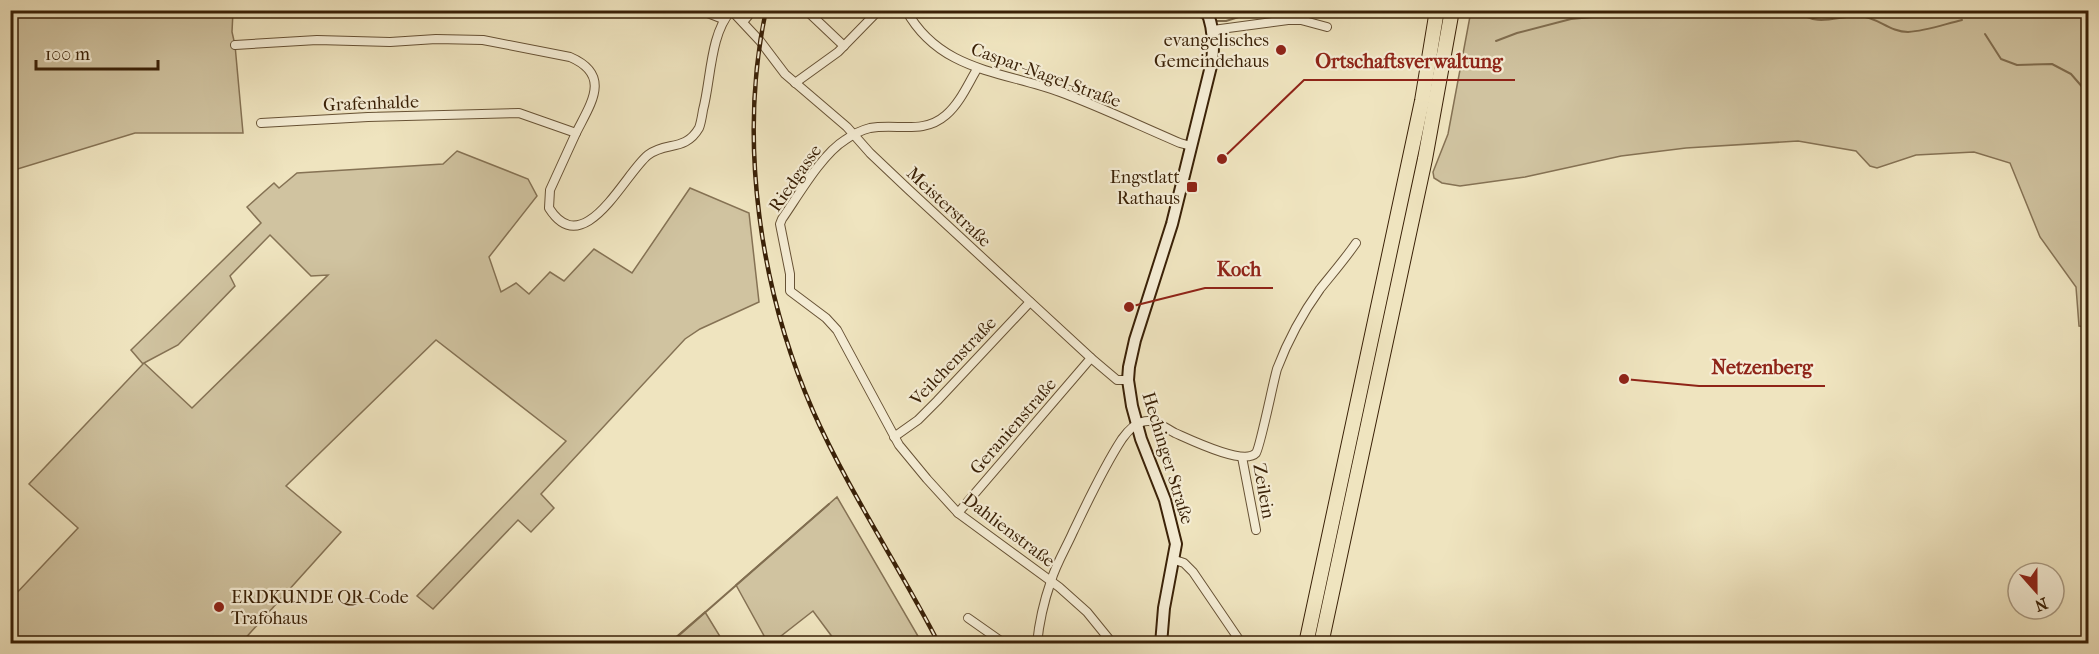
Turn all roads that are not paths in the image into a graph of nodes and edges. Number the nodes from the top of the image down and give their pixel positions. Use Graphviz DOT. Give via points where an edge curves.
graph roads {
  1 [pos="700,10"];
  2 [pos="753,10"];
  3 [pos="807,10"];
  4 [pos="879,10"];
  5 [pos="906,10"];
  6 [pos="1437,10"];
  7 [pos="1452,10"];
  8 [pos="731,11"];
  9 [pos="1208,13"];
  10 [pos="723,19"];
  11 [pos="743,22"];
  12 [pos="1326,27"];
  13 [pos="1213,30"];
  14 [pos="235,45"];
  15 [pos="844,46"];
  16 [pos="976,69"];
  17 [pos="795,83"];
  18 [pos="261,123"];
  19 [pos="576,133"];
  20 [pos="854,135"];
  21 [pos="1191,146"];
  22 [pos="1356,243"];
  23 [pos="790,291"];
  24 [pos="1030,302"];
  25 [pos="1091,358"];
  26 [pos="1128,380"];
  27 [pos="1137,424"];
  28 [pos="894,437"];
  29 [pos="1242,457"];
  30 [pos="958,513"];
  31 [pos="1256,530"];
  32 [pos="1175,560"];
  33 [pos="1051,580"];
  34 [pos="968,618"];
  35 [pos="1005,644"];
  36 [pos="1037,644"];
  37 [pos="1113,644"];
  38 [pos="1161,644"];
  39 [pos="1242,644"];
  40 [pos="1306,644"];
  41 [pos="1321,644"];
  1 -- 10 [label="street"];
  2 -- 11 [label="street"];
  3 -- 15 [label="street"];
  4 -- 15 [label="street"];
  5 -- 16 [label="street, Caspar-Nagel-Straße" via="929,41"];
  6 -- 40 [label="highway" via="1422,101"];
  7 -- 41 [label="highway" via="1425,159"];
  8 -- 10 [label="street"];
  8 -- 11 [label="street, Meisterstraße"];
  9 -- 13 [label="street, Hechinger Straße"];
  10 -- 19 [label="street" via="699,127 685,143 651,153 596,216 580,225 559,220 549,208 550,190"];
  11 -- 17 [label="street, Meisterstraße"];
  12 -- 13 [label="street" via="1288,20"];
  13 -- 21 [label="street, Hechinger Straße" via="1212,62"];
  14 -- 19 [label="street" via="317,40 483,40 570,57 590,69 595,85 592,102"];
  15 -- 17 [label="street"];
  16 -- 20 [label="street, Riedgasse" via="948,114 936,122 917,128 871,128"];
  16 -- 21 [label="street, Caspar-Nagel-Straße" via="1059,92"];
  17 -- 20 [label="street, Meisterstraße"];
  18 -- 19 [label="street, Grafenhalde" via="519,113"];
  20 -- 23 [label="street, Riedgasse" via="831,151 782,219"];
  20 -- 24 [label="street, Meisterstraße"];
  21 -- 26 [label="street, Hechinger Straße"];
  22 -- 29 [label="street" via="1311,302 1293,333 1277,371 1260,447 1250,457"];
  23 -- 28 [label="street, Dahlienstraße" via="837,330"];
  24 -- 25 [label="street, Meisterstraße"];
  24 -- 28 [label="street, Veilchenstraße" via="931,408"];
  25 -- 26 [label="street, Meisterstraße" via="1117,380"];
  25 -- 30 [label="street, Geranienstraße"];
  26 -- 27 [label="street, Hechinger Straße"];
  27 -- 29 [label="street" via="1154,421 1216,450"];
  27 -- 32 [label="street, Hechinger Straße" via="1172,525"];
  27 -- 33 [label="street" via="1122,439 1092,491"];
  28 -- 30 [label="street, Dahlienstraße"];
  29 -- 31 [label="street, Zeilein"];
  30 -- 33 [label="street, Dahlienstraße"];
  32 -- 38 [label="street, Hechinger Straße"];
  32 -- 39 [label="street" via="1193,572"];
  33 -- 36 [label="street"];
  33 -- 37 [label="street, Dahlienstraße" via="1087,612"];
  34 -- 35 [label="street"];
}
